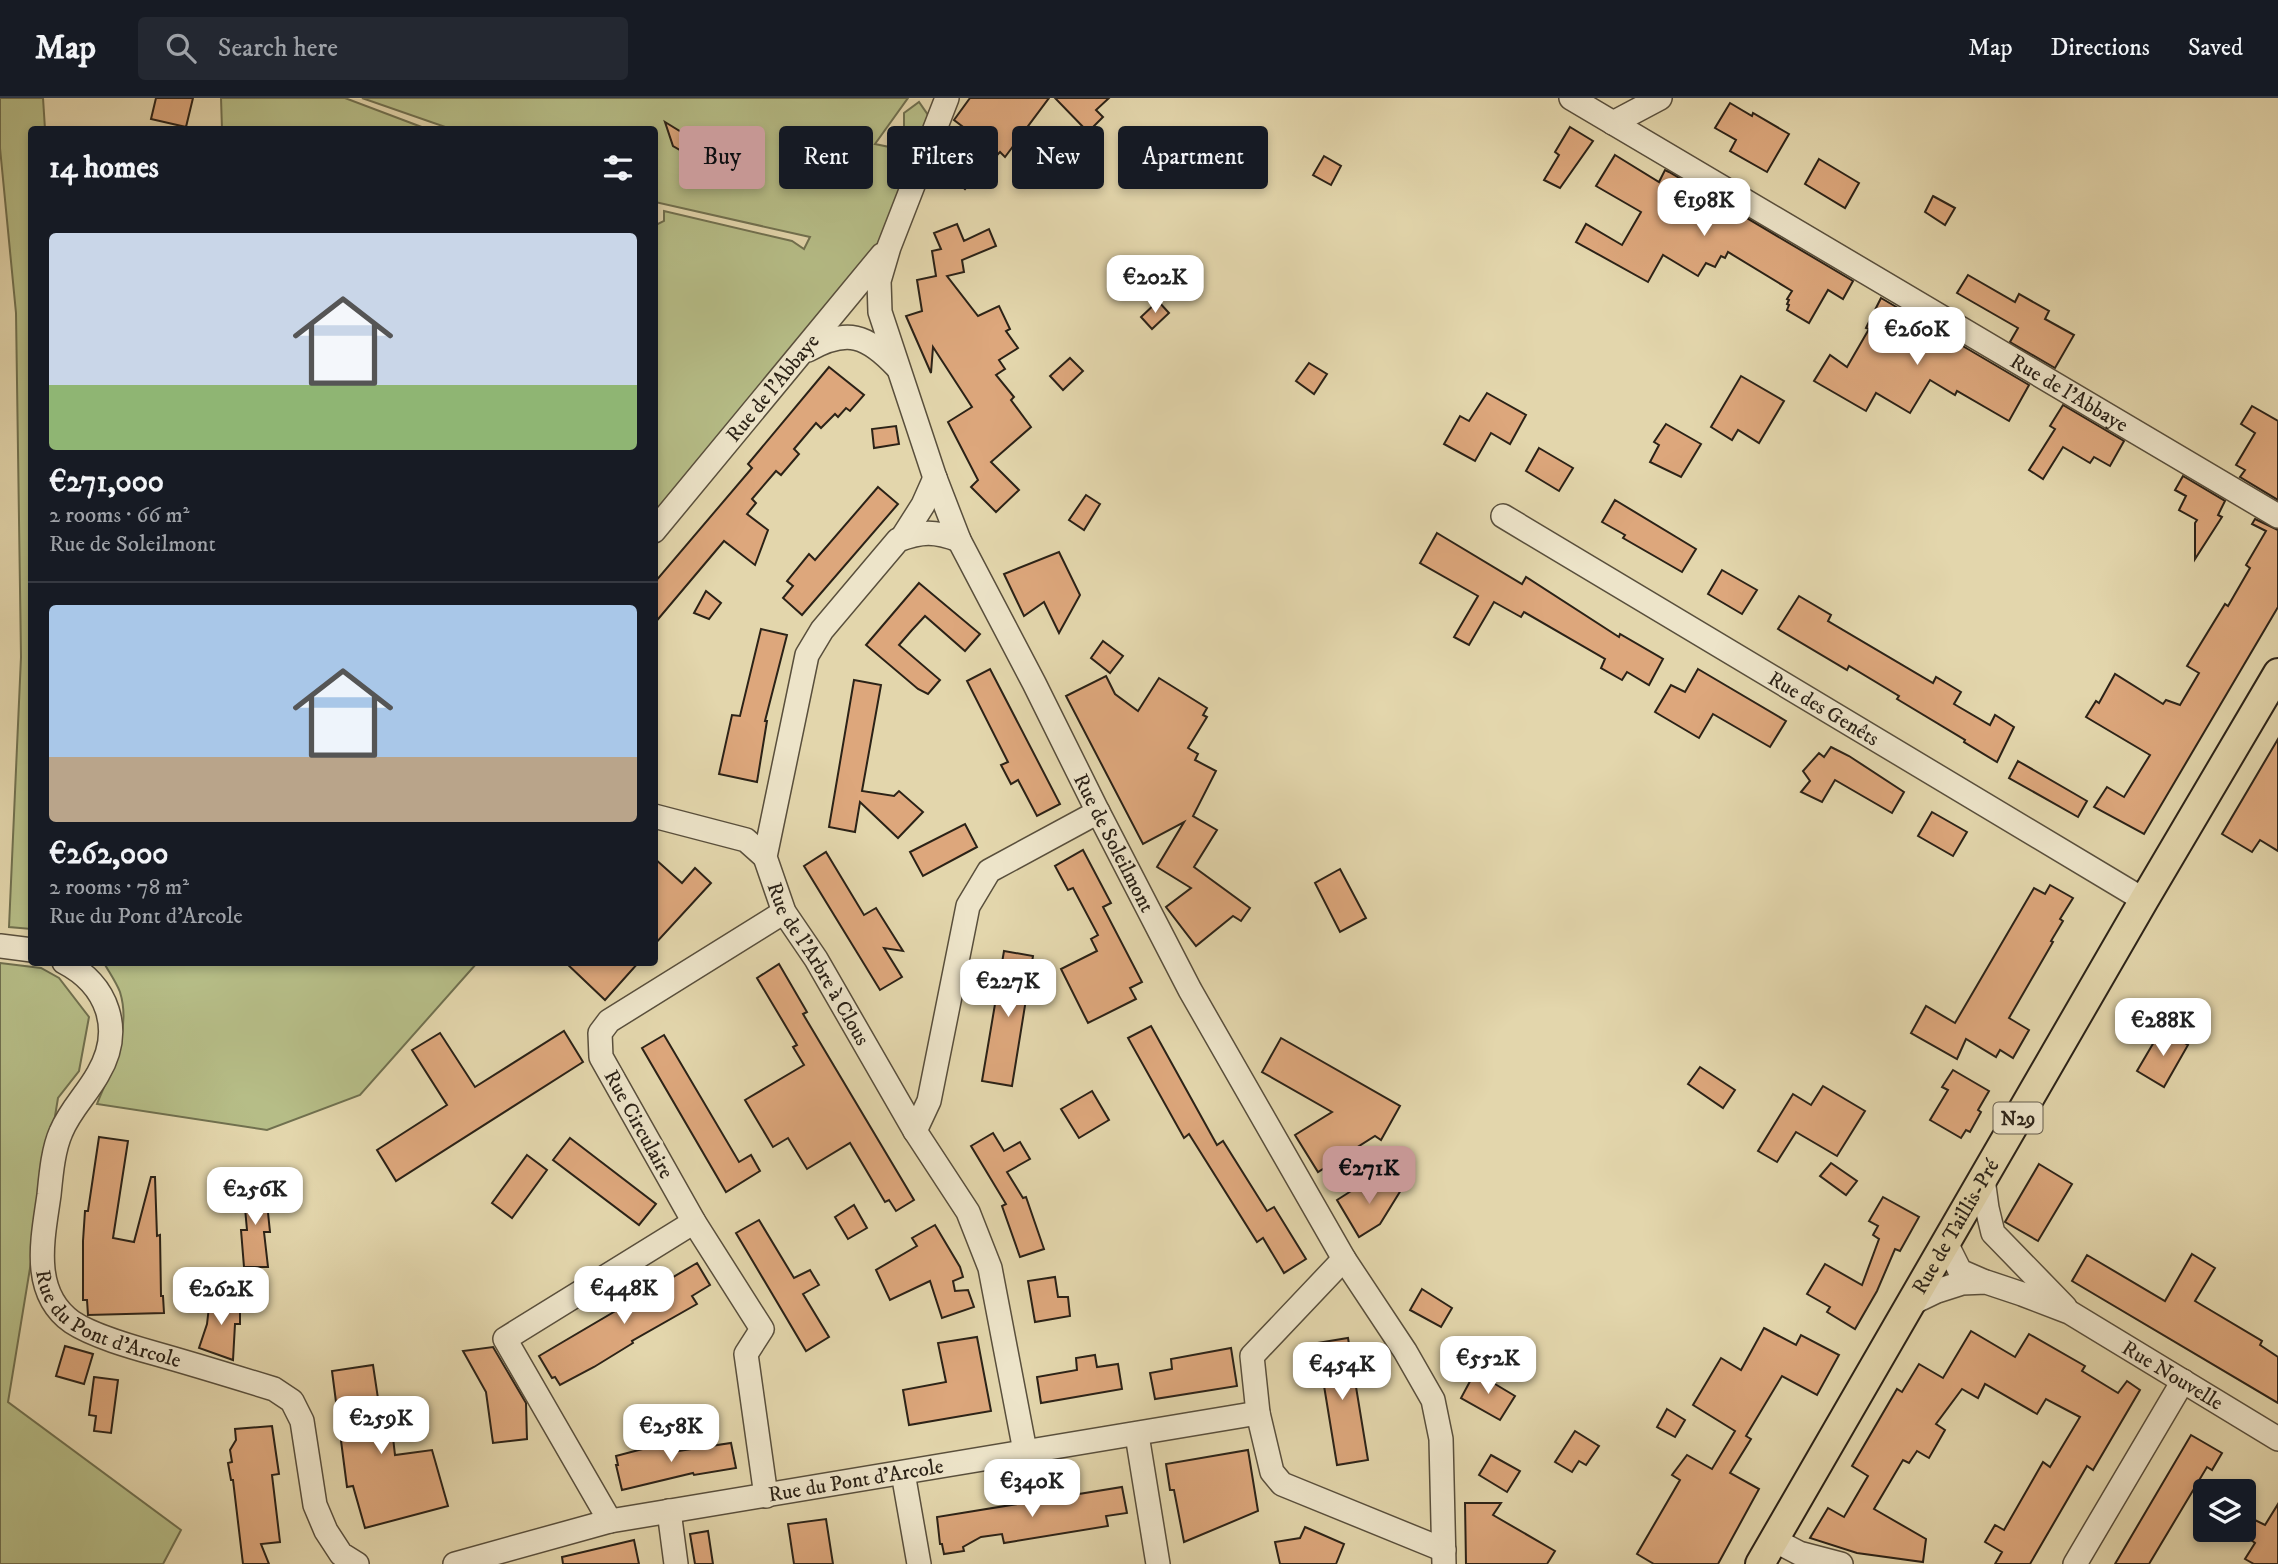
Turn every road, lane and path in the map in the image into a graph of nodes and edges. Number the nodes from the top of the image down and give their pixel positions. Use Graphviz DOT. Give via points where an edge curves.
graph roads {
  1 [pos="947,98"];
  2 [pos="1571,98"];
  3 [pos="1660,98"];
  4 [pos="1613,123"];
  5 [pos="889,247"];
  6 [pos="800,355"];
  7 [pos="898,369"];
  8 [pos="934,478"];
  9 [pos="1503,516"];
  10 [pos="2278,516"];
  11 [pos="658,526"];
  12 [pos="902,538"];
  13 [pos="959,540"];
  14 [pos="2278,673"];
  15 [pos="1098,812"];
  16 [pos="658,817"];
  17 [pos="765,857"];
  18 [pos="2144,900"];
  19 [pos="784,912"];
  20 [pos="0,946"];
  21 [pos="28,950"];
  22 [pos="70,966"];
  23 [pos="915,1131"];
  24 [pos="1983,1179"];
  25 [pos="694,1222"];
  26 [pos="1993,1233"];
  27 [pos="1948,1238"];
  28 [pos="1344,1259"];
  29 [pos="1986,1282"];
  30 [pos="1910,1304"];
  31 [pos="2069,1311"];
  32 [pos="2182,1381"];
  33 [pos="1258,1413"];
  34 [pos="1137,1435"];
  35 [pos="2278,1439"];
  36 [pos="1025,1451"];
  37 [pos="903,1473"];
  38 [pos="766,1496"];
  39 [pos="669,1511"];
  40 [pos="610,1521"];
  41 [pos="1774,1540"];
  42 [pos="1444,1557"];
  43 [pos="357,1564"];
  44 [pos="455,1564"];
  45 [pos="676,1564"];
  46 [pos="919,1564"];
  47 [pos="1158,1564"];
  48 [pos="1760,1564"];
  49 [pos="1841,1564"];
  50 [pos="2075,1564"];
  1 -- 5 [label="street, Rue de Soleilmont"];
  2 -- 4 [label="street, Rue de l'Abbaye"];
  3 -- 4 [label="street"];
  4 -- 10 [label="street, Rue de l'Abbaye"];
  5 -- 6 [label="street, Rue de l'Abbaye"];
  5 -- 7 [label="street, Rue de Soleilmont" via="879,281 880,312"];
  6 -- 7 [label="street" via="826,340 848,335 882,351"];
  6 -- 11 [label="street, Rue de l'Abbaye"];
  7 -- 8 [label="street, Rue de Soleilmont"];
  8 -- 12 [label="street, Rue de l'Arbre à Clous"];
  8 -- 13 [label="street, Rue de Soleilmont"];
  9 -- 18 [label="street, Rue des Genêts"];
  12 -- 13 [label="street" via="940,533"];
  12 -- 17 [label="street, Rue de l'Arbre à Clous" via="822,630 807,655"];
  13 -- 15 [label="street, Rue de Soleilmont"];
  14 -- 18 [label="main road, Rue de Taillis-Pré / N29"];
  15 -- 23 [label="street" via="989,871 968,905 929,1101"];
  15 -- 28 [label="street, Rue de Soleilmont" via="1190,990"];
  16 -- 17 [label="street" via="746,840"];
  17 -- 19 [label="street, Rue de l'Arbre à Clous"];
  18 -- 24 [label="main road, Rue de Taillis-Pré / N29"];
  19 -- 23 [label="street, Rue de l'Arbre à Clous"];
  19 -- 25 [label="street, Rue Circulaire" via="609,1021 600,1033 601,1057"];
  20 -- 21 [label="street"];
  22 -- 43 [label="street, Rue du Pont d'Arcole" via="100,992 107,1006 110,1039 99,1074 60,1134 41,1250 52,1303 73,1322 116,1342 274,1389 292,1401 303,1421 315,1505 341,1554"];
  23 -- 36 [label="street, Rue de l'Arbre à Clous" via="968,1212 990,1268"];
  24 -- 26 [label="street"];
  24 -- 27 [label="main road, Rue de Taillis-Pré / N29"];
  25 -- 38 [label="street, Rue Circulaire" via="762,1329 746,1354"];
  25 -- 40 [label="street" via="505,1339"];
  26 -- 27 [label="street" via="1973,1228"];
  26 -- 31 [label="street, Rue Nouvelle"];
  27 -- 29 [label="street, Rue Nouvelle" via="1960,1270"];
  27 -- 30 [label="main road, Rue de Taillis-Pré / N29"];
  28 -- 33 [label="street" via="1252,1356"];
  28 -- 42 [label="street, Rue de Soleilmont" via="1433,1400 1441,1439"];
  29 -- 30 [label="street, Rue Nouvelle" via="1962,1283"];
  29 -- 31 [label="street, Rue Nouvelle"];
  30 -- 41 [label="main road, Rue de Taillis-Pré / N29"];
  31 -- 32 [label="street, Rue Nouvelle"];
  32 -- 35 [label="street, Rue Nouvelle"];
  32 -- 50 [label="street"];
  33 -- 34 [label="street, Rue du Pont d'Arcole"];
  33 -- 42 [label="street" via="1272,1472 1282,1484"];
  34 -- 36 [label="street, Rue du Pont d'Arcole"];
  34 -- 47 [label="street"];
  36 -- 37 [label="street, Rue du Pont d'Arcole"];
  37 -- 38 [label="street, Rue du Pont d'Arcole"];
  37 -- 46 [label="street"];
  38 -- 39 [label="street, Rue du Pont d'Arcole"];
  39 -- 40 [label="street, Rue du Pont d'Arcole"];
  39 -- 45 [label="street"];
  40 -- 44 [label="street, Rue du Pont d'Arcole"];
  41 -- 48 [label="main road, Rue de Taillis-Pré / N29"];
  41 -- 49 [label="street" via="1799,1553"];
}
